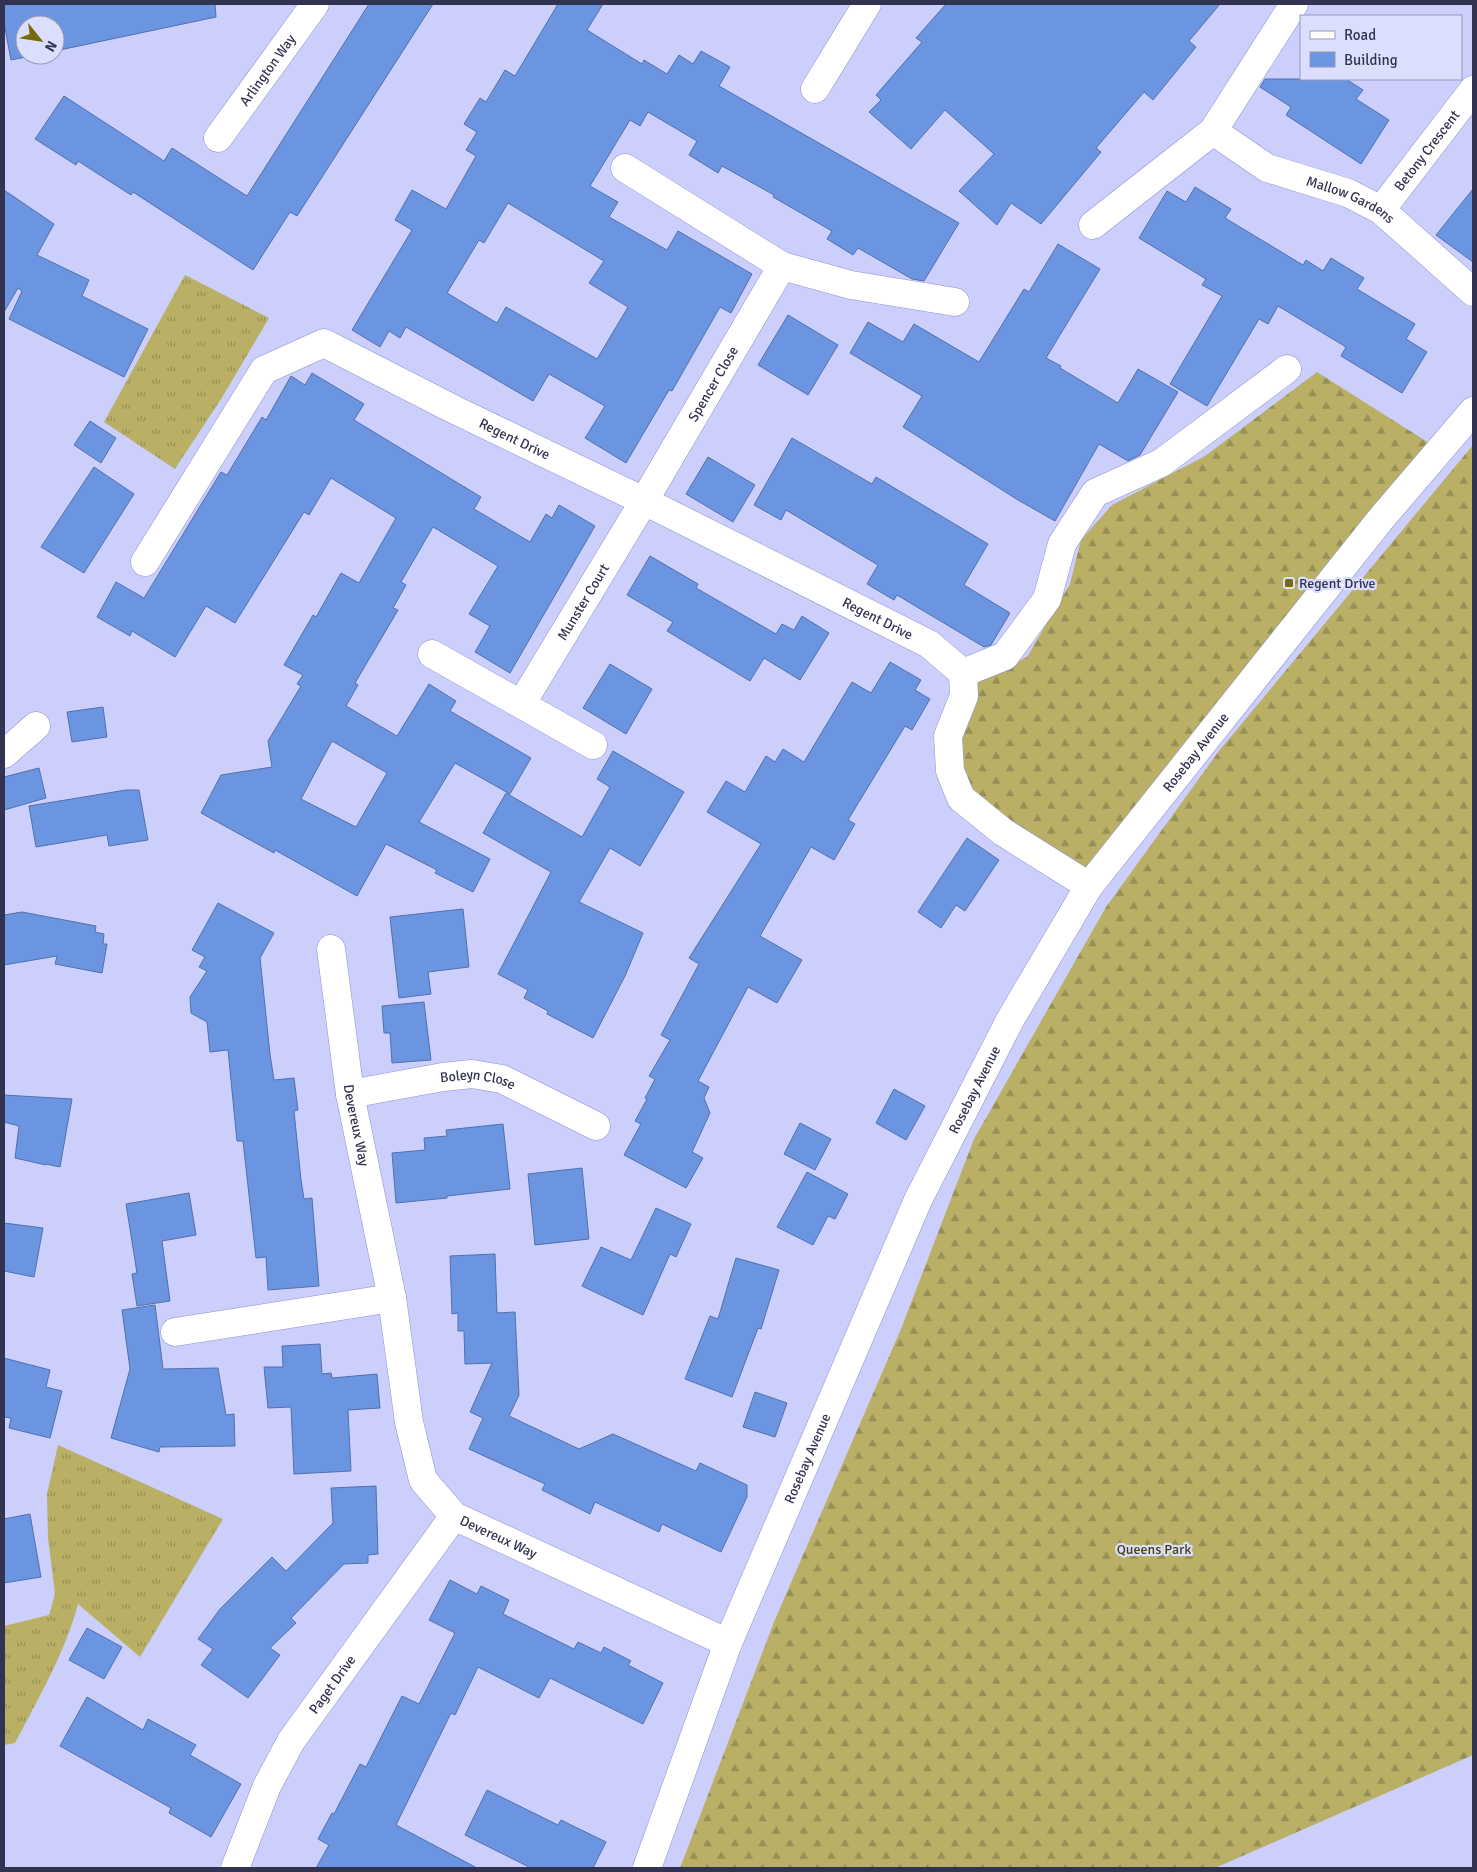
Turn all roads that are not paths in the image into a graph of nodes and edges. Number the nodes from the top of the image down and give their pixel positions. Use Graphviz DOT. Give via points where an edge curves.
graph roads {
  1 [pos="316,4"];
  2 [pos="867,4"];
  3 [pos="1294,4"];
  4 [pos="815,89"];
  5 [pos="1473,90"];
  6 [pos="1213,131"];
  7 [pos="218,138"];
  8 [pos="625,168"];
  9 [pos="1381,210"];
  10 [pos="1093,225"];
  11 [pos="782,266"];
  12 [pos="1473,292"];
  13 [pos="955,302"];
  14 [pos="1287,369"];
  15 [pos="1473,411"];
  16 [pos="644,501"];
  17 [pos="144,562"];
  18 [pos="432,654"];
  19 [pos="963,673"];
  20 [pos="522,703"];
  21 [pos="36,726"];
  22 [pos="593,745"];
  23 [pos="4,754"];
  24 [pos="1089,886"];
  25 [pos="331,949"];
  26 [pos="350,1094"];
  27 [pos="596,1126"];
  28 [pos="392,1298"];
  29 [pos="175,1332"];
  30 [pos="454,1516"];
  31 [pos="728,1643"];
  32 [pos="235,1868"];
  33 [pos="647,1868"];
  1 -- 7 [label="street, Arlington Way"];
  2 -- 4 [label="street"];
  3 -- 6 [label="street"];
  5 -- 9 [label="street, Betony Crescent"];
  6 -- 9 [label="street, Mallow Gardens" via="1267,168 1348,192"];
  6 -- 10 [label="street"];
  8 -- 11 [label="street"];
  9 -- 12 [label="street, Mallow Gardens"];
  11 -- 13 [label="street" via="851,285"];
  11 -- 16 [label="street, Spencer Close"];
  14 -- 19 [label="street" via="1161,463 1095,493 1062,544 1047,600 1005,656"];
  15 -- 24 [label="street, Rosebay Avenue" via="1380,520"];
  16 -- 17 [label="street, Regent Drive" via="324,343 264,370"];
  16 -- 19 [label="street, Regent Drive" via="929,644"];
  16 -- 20 [label="street, Munster Court"];
  18 -- 20 [label="street"];
  19 -- 24 [label="street" via="964,696 948,736 950,771 961,798 1003,832"];
  20 -- 22 [label="street"];
  21 -- 23 [label="street"];
  24 -- 31 [label="street, Rosebay Avenue" via="1010,1020 918,1200"];
  25 -- 26 [label="street, Devereux Way"];
  26 -- 27 [label="street, Boleyn Close" via="444,1076 472,1074 502,1079"];
  26 -- 28 [label="street, Devereux Way"];
  28 -- 29 [label="street"];
  28 -- 30 [label="street, Devereux Way" via="409,1422 424,1480"];
  30 -- 31 [label="street, Devereux Way"];
  30 -- 32 [label="street, Paget Drive" via="291,1741 267,1786"];
  31 -- 33 [label="street, Rosebay Avenue"];
}
